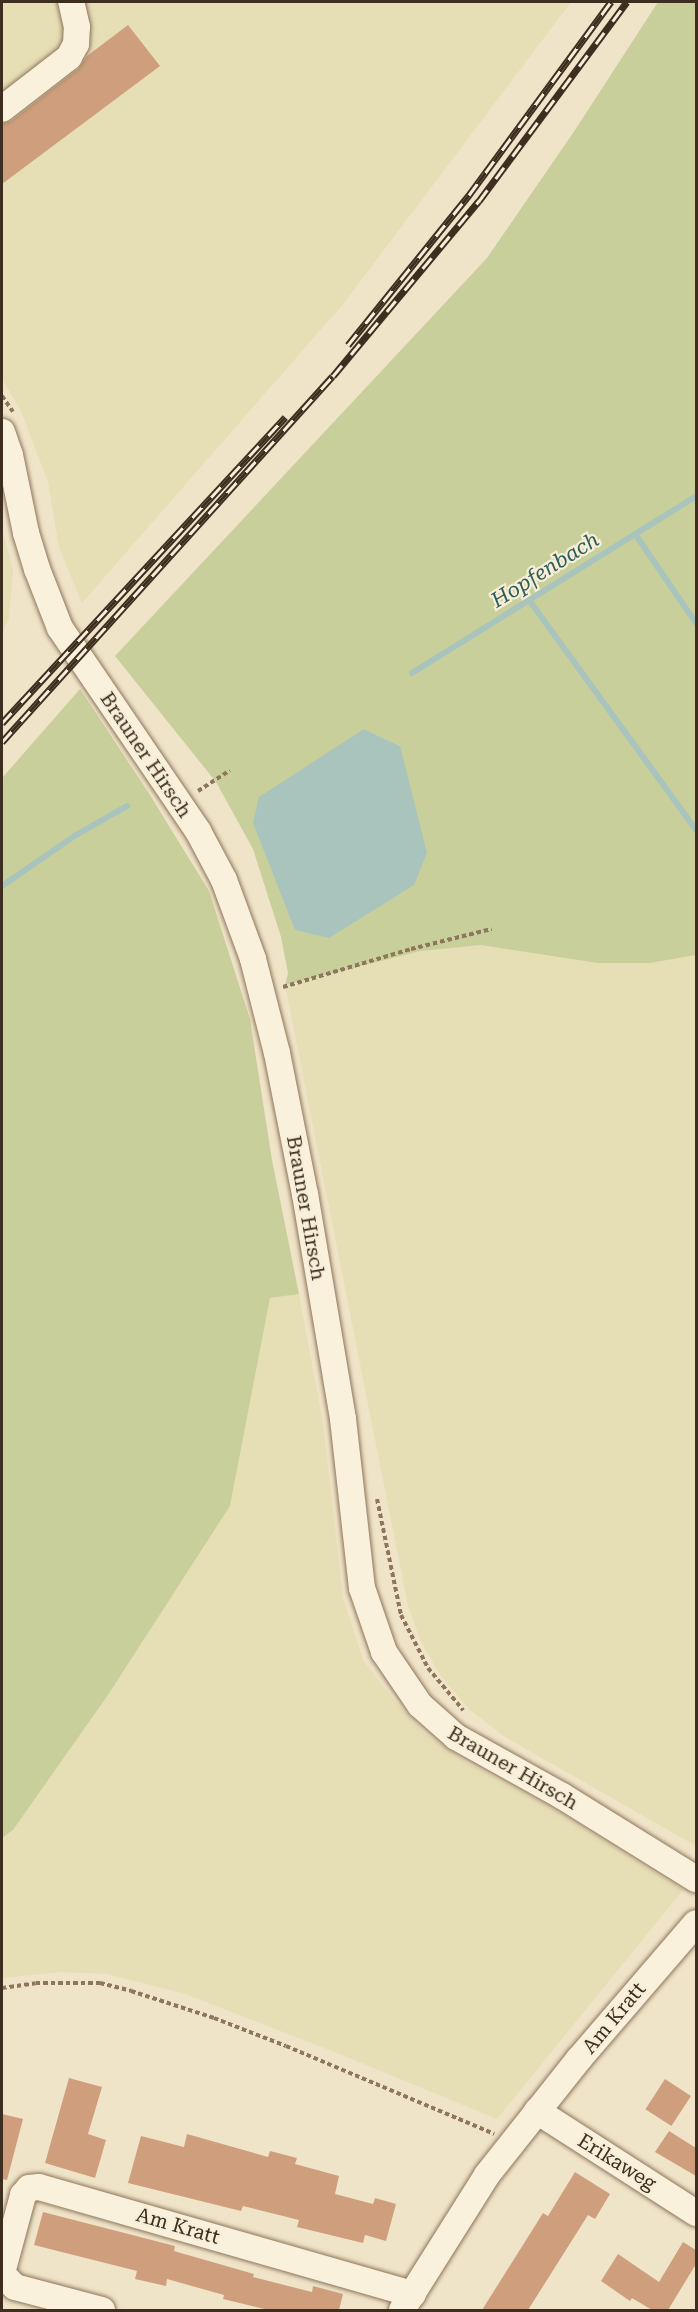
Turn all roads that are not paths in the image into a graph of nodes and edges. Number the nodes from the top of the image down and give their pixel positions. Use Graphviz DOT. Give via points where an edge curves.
graph roads {
  1 [pos="71,2"];
  2 [pos="2,109"];
  3 [pos="2,432"];
  4 [pos="696,1879"];
  5 [pos="696,1923"];
  6 [pos="537,2111"];
  7 [pos="696,2213"];
  8 [pos="2,2274"];
  9 [pos="408,2302"];
  10 [pos="102,2310"];
  1 -- 2 [label="street" via="77,27 76,44 69,57"];
  3 -- 4 [label="street, Brauner Hirsch" via="29,542 60,628 180,804 224,879 243,925 262,993 305,1194 343,1419 360,1577 384,1652 420,1705 456,1737 562,1796"];
  5 -- 6 [label="street, Am Kratt"];
  6 -- 7 [label="street, Erikaweg"];
  6 -- 9 [label="street, Am Kratt" via="487,2175"];
  8 -- 9 [label="street, Am Kratt" via="23,2195 29,2188 39,2187"];
  8 -- 10 [label="street, Am Kratt" via="15,2287"];
}
